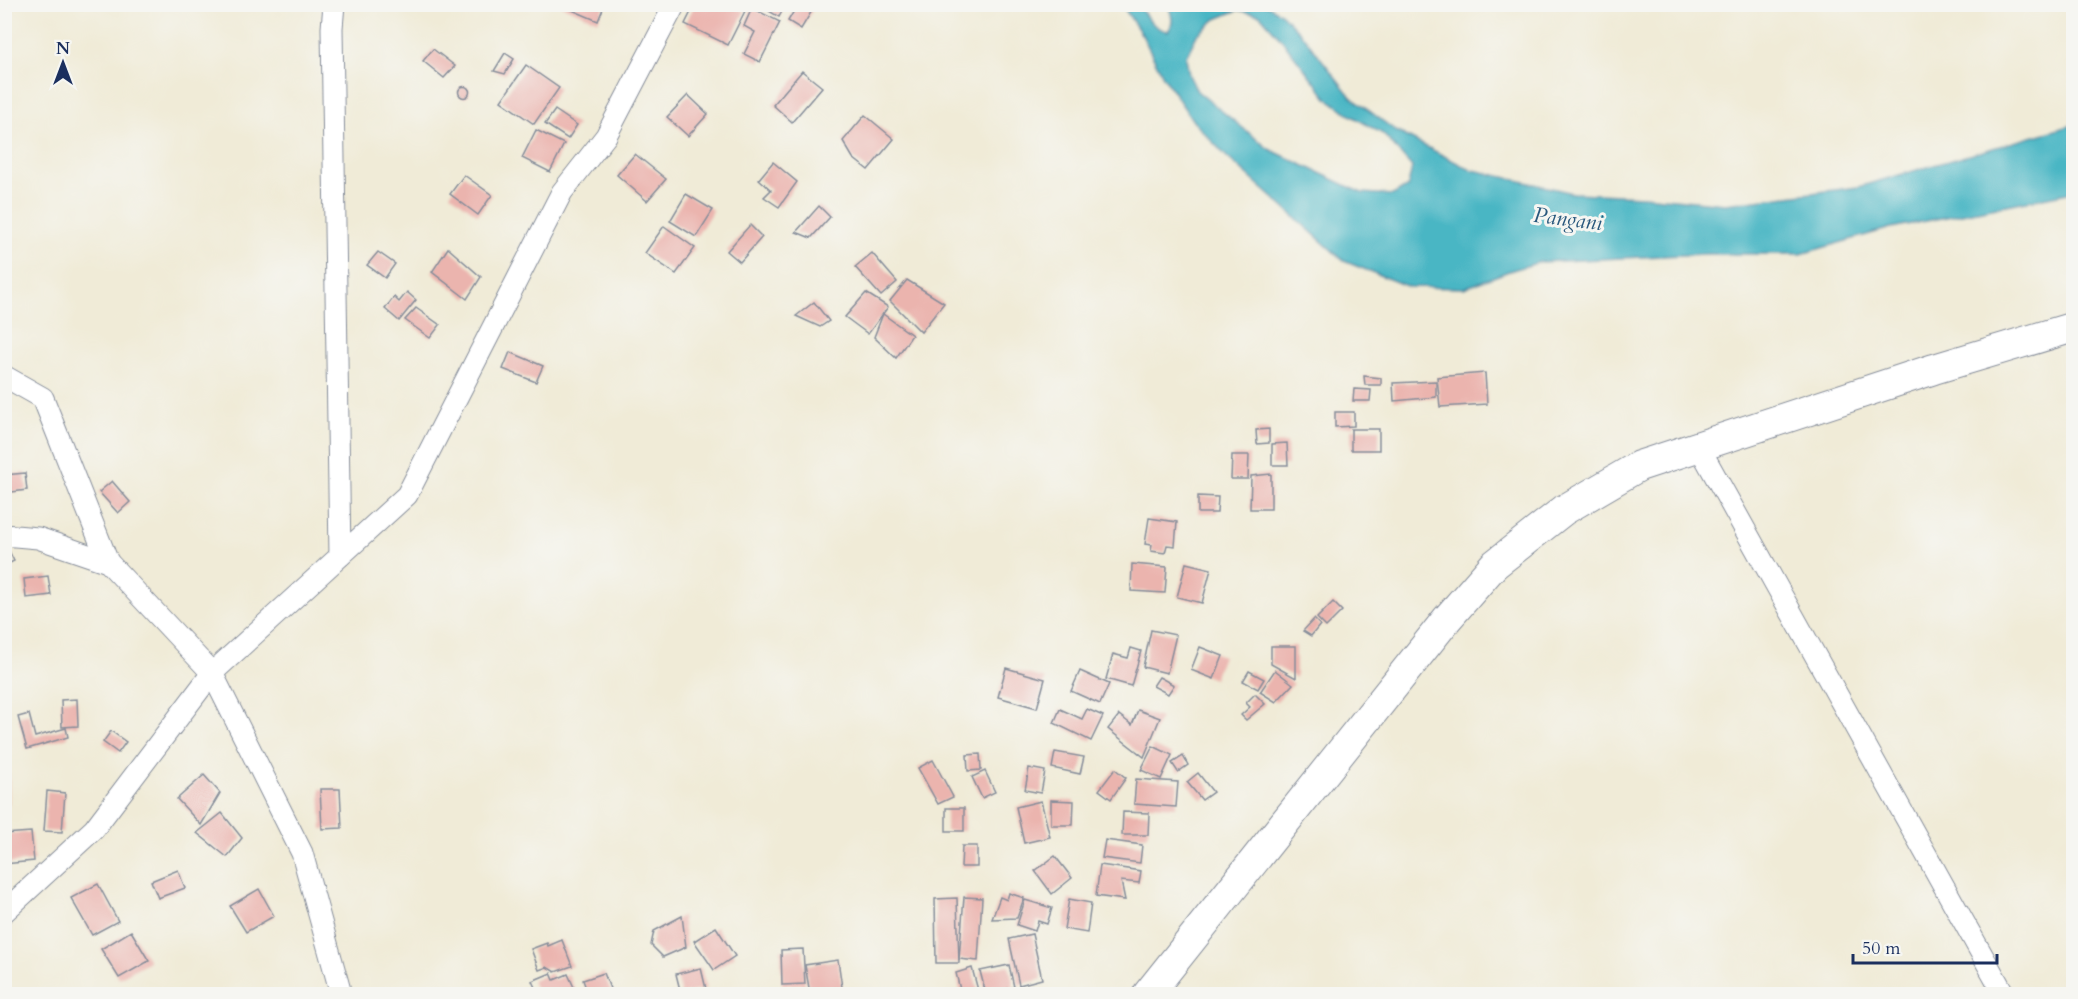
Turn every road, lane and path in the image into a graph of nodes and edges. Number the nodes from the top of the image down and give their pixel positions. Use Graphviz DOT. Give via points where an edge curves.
graph roads {
  1 [pos="334,4"];
  2 [pos="675,4"];
  3 [pos="2073,327"];
  4 [pos="4,376"];
  5 [pos="1699,447"];
  6 [pos="4,536"];
  7 [pos="340,556"];
  8 [pos="108,562"];
  9 [pos="212,673"];
  10 [pos="4,912"];
  11 [pos="341,994"];
  12 [pos="1148,994"];
  13 [pos="2004,994"];
  1 -- 7 [label="street"];
  2 -- 7 [label="street" via="606,136 562,192 407,495"];
  3 -- 5 [label="main road"];
  4 -- 8 [label="street" via="43,398"];
  5 -- 12 [label="main road" via="1639,466 1564,510 1494,565"];
  5 -- 13 [label="street"];
  6 -- 8 [label="street" via="38,538"];
  7 -- 9 [label="street"];
  8 -- 9 [label="street"];
  9 -- 10 [label="street" via="94,829"];
  9 -- 11 [label="street" via="302,853"];
}
